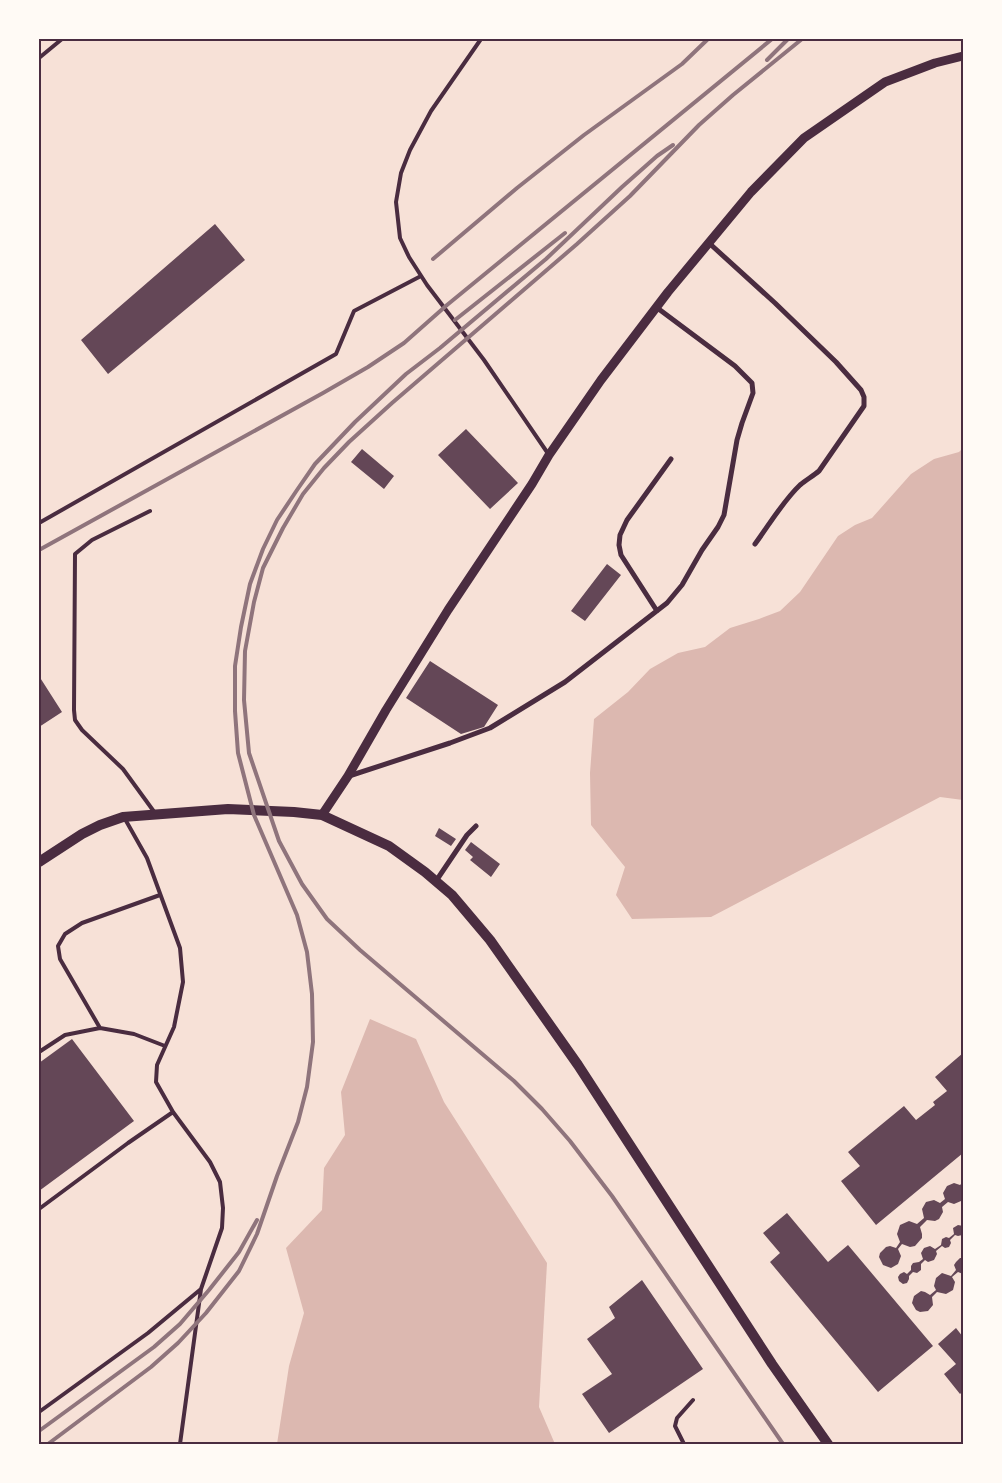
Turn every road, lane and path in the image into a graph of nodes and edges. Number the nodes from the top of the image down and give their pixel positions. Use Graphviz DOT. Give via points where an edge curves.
graph roads {
  1 [pos="62,39"];
  2 [pos="482,39"];
  3 [pos="963,56"];
  4 [pos="39,58"];
  5 [pos="709,242"];
  6 [pos="421,276"];
  7 [pos="656,307"];
  8 [pos="549,455"];
  9 [pos="671,459"];
  10 [pos="150,512"];
  11 [pos="39,522"];
  12 [pos="755,544"];
  13 [pos="656,611"];
  14 [pos="348,776"];
  15 [pos="156,815"];
  16 [pos="322,815"];
  17 [pos="123,817"];
  18 [pos="476,826"];
  19 [pos="39,862"];
  20 [pos="436,881"];
  21 [pos="160,895"];
  22 [pos="100,1028"];
  23 [pos="165,1046"];
  24 [pos="39,1052"];
  25 [pos="173,1112"];
  26 [pos="39,1209"];
  27 [pos="201,1289"];
  28 [pos="693,1400"];
  29 [pos="39,1412"];
  30 [pos="180,1444"];
  31 [pos="684,1444"];
  32 [pos="828,1444"];
  1 -- 4 [label="lane"];
  2 -- 6 [label="lane" via="431,111 401,174 396,202 400,238"];
  3 -- 5 [label="street" via="885,82 804,138 751,192"];
  5 -- 7 [label="street"];
  5 -- 12 [label="street" via="836,362 864,397 864,406 819,471 794,491"];
  6 -- 8 [label="lane"];
  6 -- 11 [label="lane" via="354,311 336,354"];
  7 -- 8 [label="street"];
  7 -- 13 [label="street" via="735,366 752,383 753,393 737,440 724,515 682,585"];
  8 -- 14 [label="street" via="448,610"];
  9 -- 13 [label="street" via="627,520 620,535 621,555"];
  10 -- 15 [label="lane" via="92,540 75,554 74,710 75,720 123,769"];
  13 -- 14 [label="street" via="565,682 490,728"];
  14 -- 16 [label="street"];
  15 -- 16 [label="main road" via="228,809"];
  15 -- 17 [label="main road"];
  16 -- 20 [label="main road" via="389,846"];
  17 -- 19 [label="main road" via="82,834"];
  17 -- 21 [label="lane" via="147,858"];
  18 -- 20 [label="street"];
  20 -- 32 [label="main road" via="490,940 578,1065 772,1364"];
  21 -- 22 [label="lane" via="82,923 65,934 58,946 60,959"];
  21 -- 23 [label="lane" via="180,948 183,982 174,1027"];
  22 -- 23 [label="lane" via="134,1034"];
  22 -- 24 [label="lane" via="65,1034"];
  23 -- 25 [label="lane" via="157,1065 156,1082"];
  25 -- 26 [label="lane"];
  25 -- 27 [label="lane" via="210,1162 220,1182 222,1228"];
  27 -- 29 [label="lane" via="148,1333"];
  27 -- 30 [label="lane"];
  28 -- 31 [label="lane" via="676,1418 674,1426"];
}
